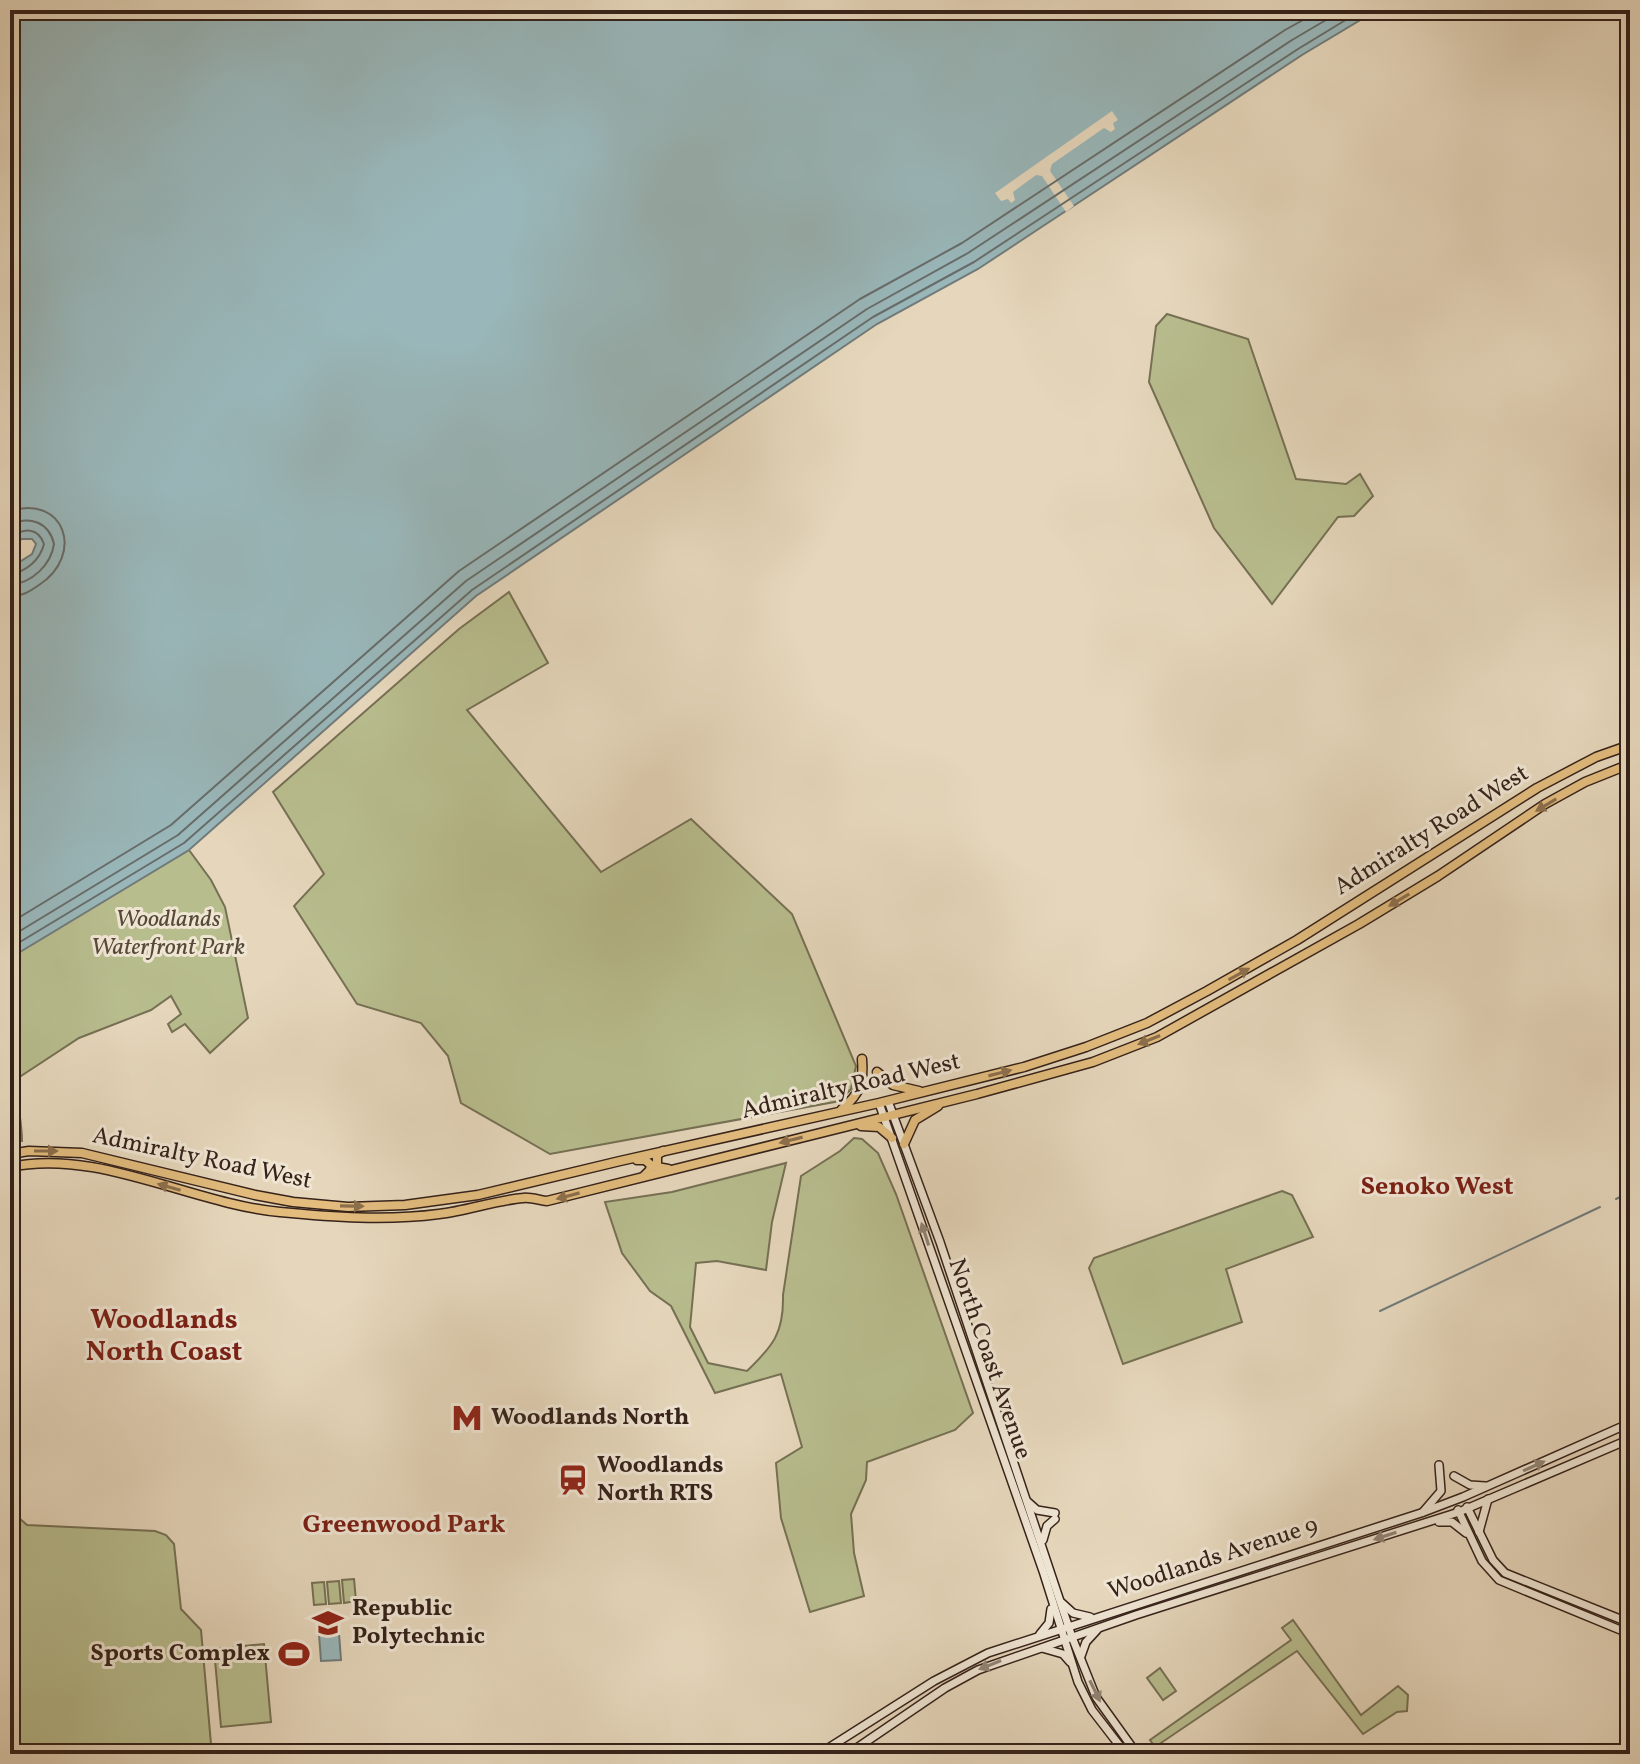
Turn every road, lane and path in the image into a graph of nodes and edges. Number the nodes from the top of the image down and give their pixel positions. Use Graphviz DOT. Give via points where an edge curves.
graph roads {
  1 [pos="1630,745"];
  2 [pos="1630,764"];
  3 [pos="1297,940"];
  4 [pos="1307,952"];
  5 [pos="1264,960"];
  6 [pos="1276,972"];
  7 [pos="862,1059"];
  8 [pos="877,1072"];
  9 [pos="924,1091"];
  10 [pos="884,1102"];
  11 [pos="946,1102"];
  12 [pos="838,1112"];
  13 [pos="890,1116"];
  14 [pos="853,1125"];
  15 [pos="892,1138"];
  16 [pos="904,1144"];
  17 [pos="664,1151"];
  18 [pos="10,1154"];
  19 [pos="620,1161"];
  20 [pos="132,1166"];
  21 [pos="10,1167"];
  22 [pos="673,1169"];
  23 [pos="150,1170"];
  24 [pos="644,1176"];
  25 [pos="138,1183"];
  26 [pos="1630,1423"];
  27 [pos="1630,1439"];
  28 [pos="1439,1465"];
  29 [pos="1454,1476"];
  30 [pos="1488,1486"];
  31 [pos="1463,1497"];
  32 [pos="1488,1499"];
  33 [pos="1026,1500"];
  34 [pos="1454,1501"];
  35 [pos="1468,1508"];
  36 [pos="1459,1512"];
  37 [pos="1421,1513"];
  38 [pos="1426,1523"];
  39 [pos="1479,1532"];
  40 [pos="1470,1538"];
  41 [pos="1042,1543"];
  42 [pos="1051,1600"];
  43 [pos="1061,1602"];
  44 [pos="1100,1616"];
  45 [pos="1630,1623"];
  46 [pos="1064,1627"];
  47 [pos="1100,1628"];
  48 [pos="1630,1634"];
  49 [pos="1039,1635"];
  50 [pos="1068,1638"];
  51 [pos="1034,1649"];
  52 [pos="1081,1658"];
  53 [pos="1071,1663"];
  54 [pos="841,1740"];
  55 [pos="850,1752"];
  56 [pos="819,1754"];
  57 [pos="1126,1754"];
  58 [pos="1137,1754"];
  1 -- 3 [label="main road, Admiralty Road West" via="1537,788"];
  2 -- 4 [label="main road, Admiralty Road West, one-way" via="1545,804 1438,876"];
  3 -- 4 [label="main road" via="1298,949"];
  3 -- 5 [label="main road, Admiralty Road West"];
  4 -- 6 [label="main road, Admiralty Road West"];
  5 -- 6 [label="main road" via="1276,962"];
  9 -- 5 [label="main road, Admiralty Road West, one-way" via="1086,1047 1147,1023"];
  6 -- 11 [label="main road, Admiralty Road West, one-way" via="1157,1037 1093,1062"];
  7 -- 12 [label="main road" via="862,1086"];
  8 -- 9 [label="main road" via="893,1085"];
  9 -- 10 [label="main road, Admiralty Road West"];
  10 -- 12 [label="main road, Admiralty Road West"];
  10 -- 13 [label="main road, North Coast Avenue"];
  11 -- 13 [label="main road, Admiralty Road West"];
  11 -- 16 [label="main road" via="915,1120"];
  12 -- 17 [label="main road, Admiralty Road West"];
  13 -- 14 [label="main road, Admiralty Road West"];
  13 -- 15 [label="main road, North Coast Avenue"];
  13 -- 16 [label="main road, North Coast Avenue"];
  14 -- 15 [label="main road" via="879,1127"];
  14 -- 22 [label="main road, Admiralty Road West, one-way"];
  42 -- 15 [label="main road, North Coast Avenue, one-way"];
  16 -- 33 [label="main road, North Coast Avenue"];
  17 -- 19 [label="main road, Admiralty Road West"];
  17 -- 22 [label="main road" via="657,1155 657,1167"];
  18 -- 20 [label="main road, Admiralty Road West, one-way" via="82,1153"];
  23 -- 19 [label="main road, Admiralty Road West, one-way" via="293,1202 364,1207 478,1195"];
  19 -- 24 [label="main road" via="645,1160 651,1165"];
  20 -- 23 [label="main road, Admiralty Road West"];
  20 -- 25 [label="main road"];
  21 -- 25 [label="main road, Admiralty Road West" via="51,1163 127,1175"];
  22 -- 24 [label="main road, Admiralty Road West"];
  23 -- 25 [label="main road"];
  24 -- 25 [label="main road, Admiralty Road West, one-way" via="547,1201 524,1197 393,1218 251,1208"];
  30 -- 26 [label="main road, Woodlands Avenue 9, one-way"];
  27 -- 32 [label="main road, Woodlands Avenue 9"];
  28 -- 37 [label="main road" via="1441,1491"];
  29 -- 30 [label="main road" via="1470,1485"];
  30 -- 31 [label="main road, Woodlands Avenue 9"];
  31 -- 34 [label="main road, Woodlands Avenue 9"];
  31 -- 35 [label="main road"];
  32 -- 35 [label="main road, Woodlands Avenue 9"];
  32 -- 39 [label="main road"];
  33 -- 41 [label="main road, North Coast Avenue"];
  33 -- 41 [label="main road" via="1055,1516"];
  34 -- 36 [label="main road"];
  34 -- 37 [label="main road, Woodlands Avenue 9"];
  35 -- 36 [label="main road, Woodlands Avenue 9"];
  35 -- 39 [label="main road"];
  36 -- 38 [label="main road, Woodlands Avenue 9"];
  36 -- 40 [label="main road"];
  37 -- 44 [label="main road, Woodlands Avenue 9"];
  38 -- 40 [label="main road" via="1452,1522"];
  38 -- 47 [label="main road, Woodlands Avenue 9, one-way"];
  39 -- 45 [label="main road" via="1505,1573"];
  40 -- 48 [label="main road" via="1499,1580"];
  41 -- 43 [label="main road, North Coast Avenue"];
  42 -- 46 [label="main road, North Coast Avenue"];
  42 -- 49 [label="main road" via="1049,1623"];
  43 -- 44 [label="main road" via="1073,1613"];
  43 -- 46 [label="main road, North Coast Avenue"];
  44 -- 46 [label="main road, Woodlands Avenue 9"];
  46 -- 49 [label="main road, Woodlands Avenue 9"];
  46 -- 50 [label="main road"];
  47 -- 50 [label="main road, Woodlands Avenue 9"];
  47 -- 52 [label="main road" via="1083,1647"];
  49 -- 54 [label="main road, Woodlands Avenue 9" via="954,1669"];
  50 -- 51 [label="main road, Woodlands Avenue 9"];
  50 -- 52 [label="main road"];
  50 -- 53 [label="main road"];
  51 -- 53 [label="main road" via="1055,1651"];
  51 -- 55 [label="main road, Woodlands Avenue 9, one-way" via="945,1688"];
  52 -- 58 [label="main road, one-way" via="1096,1697"];
  53 -- 57 [label="main road" via="1092,1710"];
  54 -- 55 [label="main road" via="852,1740"];
  54 -- 56 [label="main road, Woodlands Avenue 9"];
}
